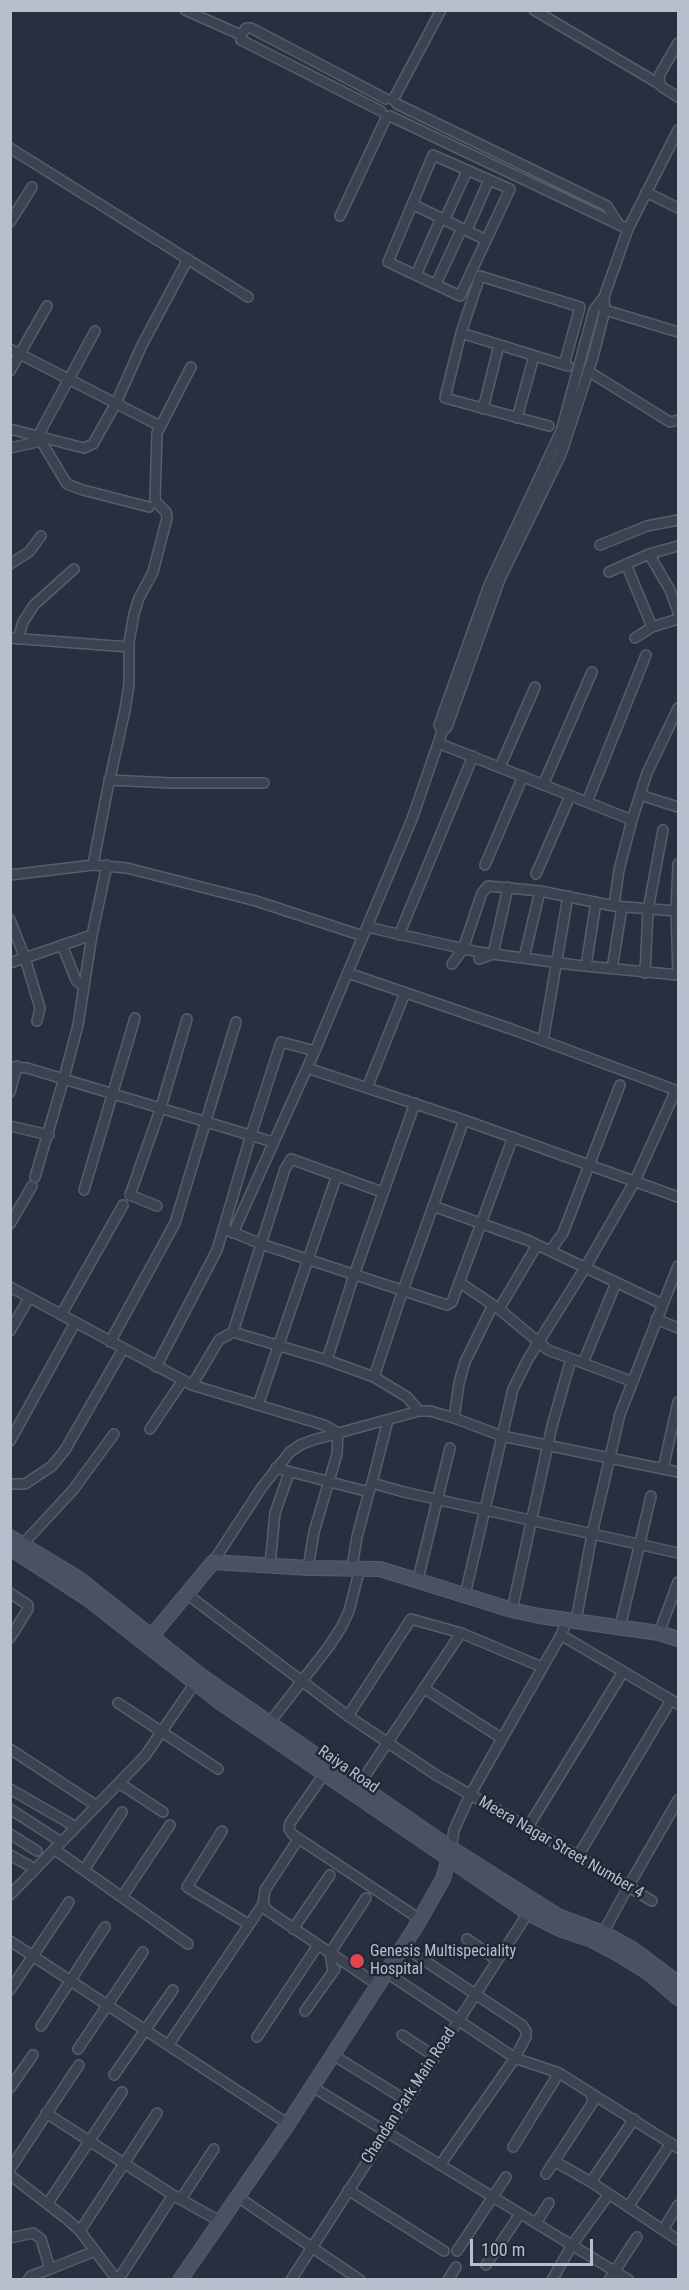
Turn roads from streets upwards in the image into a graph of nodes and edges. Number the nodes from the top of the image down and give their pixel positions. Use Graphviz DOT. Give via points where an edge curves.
graph roads {
  1 [pos="185,10"];
  2 [pos="441,10"];
  3 [pos="534,10"];
  4 [pos="241,35"];
  5 [pos="678,43"];
  6 [pos="661,86"];
  7 [pos="678,97"];
  8 [pos="392,101"];
  9 [pos="386,114"];
  10 [pos="678,130"];
  11 [pos="483,146"];
  12 [pos="10,148"];
  13 [pos="493,151"];
  14 [pos="478,159"];
  15 [pos="487,164"];
  16 [pos="528,167"];
  17 [pos="477,175"];
  18 [pos="522,180"];
  19 [pos="32,187"];
  20 [pos="646,192"];
  21 [pos="412,204"];
  22 [pos="678,208"];
  23 [pos="340,216"];
  24 [pos="443,219"];
  25 [pos="10,222"];
  26 [pos="623,227"];
  27 [pos="464,229"];
  28 [pos="486,240"];
  29 [pos="188,259"];
  30 [pos="416,275"];
  31 [pos="436,284"];
  32 [pos="248,297"];
  33 [pos="604,297"];
  34 [pos="47,306"];
  35 [pos="605,310"];
  36 [pos="575,327"];
  37 [pos="94,331"];
  38 [pos="589,331"];
  39 [pos="678,332"];
  40 [pos="461,333"];
  41 [pos="499,345"];
  42 [pos="15,351"];
  43 [pos="534,356"];
  44 [pos="564,365"];
  45 [pos="191,367"];
  46 [pos="10,371"];
  47 [pos="583,371"];
  48 [pos="69,379"];
  49 [pos="116,403"];
  50 [pos="483,409"];
  51 [pos="517,418"];
  52 [pos="678,420"];
  53 [pos="160,426"];
  54 [pos="549,426"];
  55 [pos="10,429"];
  56 [pos="39,439"];
  57 [pos="10,448"];
  58 [pos="150,507"];
  59 [pos="678,520"];
  60 [pos="41,536"];
  61 [pos="600,545"];
  62 [pos="678,546"];
  63 [pos="649,554"];
  64 [pos="10,564"];
  65 [pos="626,564"];
  66 [pos="74,569"];
  67 [pos="609,572"];
  68 [pos="678,612"];
  69 [pos="678,619"];
  70 [pos="652,627"];
  71 [pos="635,638"];
  72 [pos="14,639"];
  73 [pos="129,647"];
  74 [pos="646,655"];
  75 [pos="592,672"];
  76 [pos="535,687"];
  77 [pos="678,708"];
  78 [pos="438,742"];
  79 [pos="473,756"];
  80 [pos="500,767"];
  81 [pos="523,776"];
  82 [pos="110,780"];
  83 [pos="264,783"];
  84 [pos="543,785"];
  85 [pos="640,795"];
  86 [pos="570,796"];
  87 [pos="587,802"];
  88 [pos="678,807"];
  89 [pos="632,820"];
  90 [pos="663,830"];
  91 [pos="678,864"];
  92 [pos="93,865"];
  93 [pos="107,865"];
  94 [pos="485,865"];
  95 [pos="10,874"];
  96 [pos="536,874"];
  97 [pos="508,887"];
  98 [pos="540,891"];
  99 [pos="568,896"];
  100 [pos="596,902"];
  101 [pos="618,907"];
  102 [pos="648,910"];
  103 [pos="676,911"];
  104 [pos="10,920"];
  105 [pos="365,931"];
  106 [pos="92,935"];
  107 [pos="399,935"];
  108 [pos="62,945"];
  109 [pos="463,949"];
  110 [pos="493,954"];
  111 [pos="25,958"];
  112 [pos="524,958"];
  113 [pos="479,959"];
  114 [pos="556,962"];
  115 [pos="10,963"];
  116 [pos="452,964"];
  117 [pos="586,966"];
  118 [pos="612,969"];
  119 [pos="348,973"];
  120 [pos="645,973"];
  121 [pos="678,975"];
  122 [pos="84,987"];
  123 [pos="405,993"];
  124 [pos="135,1018"];
  125 [pos="187,1019"];
  126 [pos="37,1021"];
  127 [pos="236,1022"];
  128 [pos="543,1041"];
  129 [pos="315,1051"];
  130 [pos="14,1066"];
  131 [pos="307,1068"];
  132 [pos="64,1078"];
  133 [pos="620,1085"];
  134 [pos="367,1088"];
  135 [pos="677,1090"];
  136 [pos="10,1092"];
  137 [pos="114,1093"];
  138 [pos="414,1103"];
  139 [pos="161,1107"];
  140 [pos="464,1120"];
  141 [pos="207,1121"];
  142 [pos="10,1126"];
  143 [pos="49,1135"];
  144 [pos="251,1135"];
  145 [pos="513,1137"];
  146 [pos="273,1142"];
  147 [pos="590,1165"];
  148 [pos="337,1175"];
  149 [pos="635,1181"];
  150 [pos="84,1190"];
  151 [pos="382,1192"];
  152 [pos="678,1197"];
  153 [pos="123,1205"];
  154 [pos="157,1206"];
  155 [pos="433,1206"];
  156 [pos="481,1223"];
  157 [pos="10,1224"];
  158 [pos="229,1231"];
  159 [pos="261,1244"];
  160 [pos="537,1245"];
  161 [pos="550,1251"];
  162 [pos="307,1259"];
  163 [pos="678,1266"];
  164 [pos="585,1268"];
  165 [pos="354,1275"];
  166 [pos="459,1282"];
  167 [pos="616,1283"];
  168 [pos="10,1287"];
  169 [pos="403,1290"];
  170 [pos="29,1298"];
  171 [pos="662,1304"];
  172 [pos="496,1307"];
  173 [pos="62,1315"];
  174 [pos="656,1319"];
  175 [pos="75,1323"];
  176 [pos="678,1328"];
  177 [pos="10,1331"];
  178 [pos="233,1332"];
  179 [pos="110,1342"];
  180 [pos="539,1343"];
  181 [pos="279,1345"];
  182 [pos="123,1349"];
  183 [pos="571,1359"];
  184 [pos="327,1360"];
  185 [pos="583,1363"];
  186 [pos="156,1367"];
  187 [pos="374,1377"];
  188 [pos="631,1381"];
  189 [pos="187,1382"];
  190 [pos="678,1402"];
  191 [pos="258,1405"];
  192 [pos="420,1411"];
  193 [pos="10,1415"];
  194 [pos="454,1418"];
  195 [pos="388,1420"];
  196 [pos="21,1421"];
  197 [pos="150,1430"];
  198 [pos="338,1433"];
  199 [pos="114,1434"];
  200 [pos="502,1436"];
  201 [pos="10,1441"];
  202 [pos="548,1447"];
  203 [pos="450,1449"];
  204 [pos="610,1460"];
  205 [pos="276,1468"];
  206 [pos="663,1469"];
  207 [pos="678,1472"];
  208 [pos="289,1473"];
  209 [pos="328,1483"];
  210 [pos="10,1484"];
  211 [pos="370,1487"];
  212 [pos="651,1496"];
  213 [pos="437,1499"];
  214 [pos="484,1510"];
  215 [pos="531,1521"];
  216 [pos="592,1534"];
  217 [pos="641,1544"];
  218 [pos="14,1549"];
  219 [pos="678,1553"];
  220 [pos="213,1562"];
  221 [pos="270,1565"];
  222 [pos="308,1568"];
  223 [pos="356,1568"];
  224 [pos="418,1580"];
  225 [pos="678,1582"];
  226 [pos="10,1593"];
  227 [pos="188,1595"];
  228 [pos="465,1595"];
  229 [pos="512,1610"];
  230 [pos="571,1620"];
  231 [pos="620,1627"];
  232 [pos="461,1633"];
  233 [pos="659,1633"];
  234 [pos="561,1635"];
  235 [pos="10,1638"];
  236 [pos="678,1639"];
  237 [pos="149,1640"];
  238 [pos="542,1667"];
  239 [pos="623,1672"];
  240 [pos="197,1679"];
  241 [pos="302,1681"];
  242 [pos="425,1689"];
  243 [pos="675,1702"];
  244 [pos="118,1703"];
  245 [pos="348,1716"];
  246 [pos="266,1727"];
  247 [pos="161,1733"];
  248 [pos="501,1738"];
  249 [pos="388,1744"];
  250 [pos="10,1749"];
  251 [pos="218,1770"];
  252 [pos="324,1774"];
  253 [pos="119,1783"];
  254 [pos="359,1785"];
  255 [pos="10,1789"];
  256 [pos="470,1795"];
  257 [pos="678,1800"];
  258 [pos="97,1806"];
  259 [pos="10,1809"];
  260 [pos="122,1812"];
  261 [pos="163,1812"];
  262 [pos="170,1825"];
  263 [pos="75,1827"];
  264 [pos="528,1827"];
  265 [pos="222,1831"];
  266 [pos="10,1834"];
  267 [pos="295,1844"];
  268 [pos="57,1845"];
  269 [pos="37,1851"];
  270 [pos="450,1854"];
  271 [pos="10,1855"];
  272 [pos="578,1856"];
  273 [pos="35,1869"];
  274 [pos="84,1870"];
  275 [pos="330,1875"];
  276 [pos="627,1887"];
  277 [pos="10,1895"];
  278 [pos="122,1897"];
  279 [pos="366,1898"];
  280 [pos="69,1902"];
  281 [pos="652,1902"];
  282 [pos="263,1904"];
  283 [pos="528,1912"];
  284 [pos="420,1920"];
  285 [pos="248,1924"];
  286 [pos="105,1927"];
  287 [pos="293,1929"];
  288 [pos="601,1938"];
  289 [pos="467,1939"];
  290 [pos="10,1941"];
  291 [pos="188,1944"];
  292 [pos="318,1945"];
  293 [pos="404,1947"];
  294 [pos="143,1952"];
  295 [pos="330,1953"];
  296 [pos="34,1956"];
  297 [pos="341,1960"];
  298 [pos="497,1960"];
  299 [pos="333,1972"];
  300 [pos="72,1980"];
  301 [pos="382,1980"];
  302 [pos="678,1981"];
  303 [pos="10,1990"];
  304 [pos="173,1990"];
  305 [pos="476,1993"];
  306 [pos="678,1998"];
  307 [pos="108,2004"];
  308 [pos="305,2011"];
  309 [pos="457,2021"];
  310 [pos="40,2026"];
  311 [pos="147,2029"];
  312 [pos="402,2036"];
  313 [pos="257,2037"];
  314 [pos="169,2044"];
  315 [pos="78,2049"];
  316 [pos="33,2055"];
  317 [pos="333,2055"];
  318 [pos="434,2056"];
  319 [pos="514,2058"];
  320 [pos="79,2065"];
  321 [pos="559,2073"];
  322 [pos="114,2075"];
  323 [pos="311,2086"];
  324 [pos="10,2088"];
  325 [pos="122,2092"];
  326 [pos="591,2094"];
  327 [pos="406,2101"];
  328 [pos="157,2113"];
  329 [pos="46,2114"];
  330 [pos="634,2119"];
  331 [pos="288,2124"];
  332 [pos="387,2134"];
  333 [pos="90,2142"];
  334 [pos="675,2146"];
  335 [pos="513,2147"];
  336 [pos="214,2149"];
  337 [pos="554,2161"];
  338 [pos="124,2164"];
  339 [pos="440,2165"];
  340 [pos="10,2169"];
  341 [pos="546,2174"];
  342 [pos="10,2175"];
  343 [pos="506,2177"];
  344 [pos="591,2182"];
  345 [pos="348,2190"];
  346 [pos="609,2194"];
  347 [pos="177,2197"];
  348 [pos="238,2197"];
  349 [pos="493,2197"];
  350 [pos="549,2203"];
  351 [pos="48,2204"];
  352 [pos="678,2205"];
  353 [pos="628,2207"];
  354 [pos="520,2214"];
  355 [pos="221,2222"];
  356 [pos="536,2223"];
  357 [pos="663,2230"];
  358 [pos="80,2231"];
  359 [pos="637,2237"];
  360 [pos="10,2238"];
  361 [pos="678,2240"];
  362 [pos="572,2245"];
  363 [pos="312,2247"];
  364 [pos="95,2251"];
  365 [pos="444,2251"];
  366 [pos="458,2251"];
  367 [pos="486,2265"];
  368 [pos="456,2267"];
  369 [pos="50,2269"];
  370 [pos="615,2271"];
  371 [pos="28,2280"];
  372 [pos="118,2280"];
  373 [pos="180,2280"];
  374 [pos="291,2280"];
  375 [pos="360,2280"];
  376 [pos="448,2280"];
  377 [pos="552,2280"];
  378 [pos="609,2280"];
  379 [pos="630,2280"];
  1 -- 4 [label="street"];
  2 -- 8 [label="street"];
  3 -- 6 [label="street"];
  4 -- 8 [label="street" via="251,28"];
  4 -- 9 [label="street" via="241,40"];
  5 -- 6 [label="street" via="660,74"];
  6 -- 7 [label="street"];
  8 -- 9 [label="street" via="395,113"];
  8 -- 9 [label="street" via="381,103"];
  8 -- 11 [label="street"];
  9 -- 14 [label="street"];
  9 -- 23 [label="street"];
  10 -- 20 [label="street"];
  11 -- 13 [label="street"];
  11 -- 14 [label="street"];
  12 -- 29 [label="street"];
  13 -- 15 [label="street"];
  13 -- 16 [label="street"];
  14 -- 15 [label="street"];
  14 -- 17 [label="street"];
  15 -- 17 [label="street"];
  15 -- 18 [label="street"];
  16 -- 18 [label="street"];
  16 -- 26 [label="street" via="608,206"];
  17 -- 21 [label="street" via="433,155"];
  17 -- 24 [label="street"];
  17 -- 27 [label="street"];
  17 -- 28 [label="street" via="510,189"];
  18 -- 26 [label="street"];
  19 -- 25 [label="street"];
  20 -- 22 [label="street"];
  20 -- 26 [label="street"];
  21 -- 24 [label="street"];
  21 -- 30 [label="street" via="388,262"];
  24 -- 27 [label="street"];
  24 -- 30 [label="street"];
  26 -- 33 [label="street"];
  27 -- 28 [label="street"];
  27 -- 31 [label="street"];
  28 -- 31 [label="street" via="460,296"];
  29 -- 32 [label="street"];
  29 -- 49 [label="street"];
  30 -- 31 [label="street"];
  33 -- 35 [label="street"];
  33 -- 38 [label="street" via="594,310"];
  34 -- 42 [label="street"];
  35 -- 39 [label="street"];
  35 -- 47 [label="street"];
  36 -- 38 [label="street"];
  36 -- 40 [label="street" via="580,307 480,276"];
  36 -- 44 [label="street"];
  37 -- 48 [label="street"];
  38 -- 47 [label="street"];
  40 -- 41 [label="street"];
  40 -- 50 [label="street" via="445,398"];
  41 -- 43 [label="street"];
  41 -- 50 [label="street"];
  42 -- 46 [label="street"];
  42 -- 48 [label="street"];
  43 -- 44 [label="street"];
  43 -- 51 [label="street"];
  44 -- 47 [label="street"];
  45 -- 53 [label="street"];
  47 -- 52 [label="street" via="670,422"];
  47 -- 78 [label="street" via="561,454 500,579 447,727"];
  48 -- 49 [label="street"];
  48 -- 56 [label="street"];
  49 -- 53 [label="street"];
  49 -- 56 [label="street" via="89,447"];
  50 -- 51 [label="street"];
  51 -- 54 [label="street"];
  53 -- 73 [label="street" via="156,438 155,498 167,518 153,572 134,614"];
  55 -- 56 [label="street"];
  56 -- 57 [label="street"];
  56 -- 58 [label="street" via="67,484"];
  59 -- 61 [label="street" via="647,526"];
  60 -- 64 [label="street" via="28,552"];
  62 -- 63 [label="street"];
  63 -- 65 [label="street"];
  63 -- 68 [label="street"];
  65 -- 67 [label="street"];
  65 -- 70 [label="street"];
  66 -- 72 [label="street" via="34,605"];
  69 -- 70 [label="street"];
  70 -- 71 [label="street"];
  72 -- 73 [label="street"];
  73 -- 82 [label="street" via="129,686"];
  74 -- 87 [label="street"];
  75 -- 84 [label="street"];
  76 -- 80 [label="street"];
  77 -- 85 [label="street"];
  78 -- 79 [label="street"];
  78 -- 105 [label="street" via="412,819"];
  79 -- 80 [label="street"];
  79 -- 107 [label="street"];
  80 -- 81 [label="street"];
  81 -- 84 [label="street"];
  81 -- 94 [label="street"];
  82 -- 83 [label="street"];
  82 -- 92 [label="street"];
  84 -- 86 [label="street"];
  85 -- 88 [label="street"];
  85 -- 89 [label="street"];
  86 -- 87 [label="street"];
  86 -- 96 [label="street"];
  87 -- 89 [label="street"];
  89 -- 101 [label="street" via="619,870"];
  90 -- 102 [label="street"];
  91 -- 103 [label="street"];
  92 -- 93 [label="street"];
  92 -- 95 [label="street"];
  93 -- 105 [label="street"];
  93 -- 106 [label="street"];
  97 -- 98 [label="street"];
  97 -- 109 [label="street" via="484,889"];
  97 -- 110 [label="street"];
  98 -- 99 [label="street"];
  98 -- 112 [label="street"];
  99 -- 100 [label="street"];
  99 -- 114 [label="street"];
  100 -- 101 [label="street"];
  100 -- 117 [label="street"];
  101 -- 102 [label="street"];
  101 -- 118 [label="street"];
  102 -- 103 [label="street"];
  102 -- 120 [label="street"];
  103 -- 121 [label="street"];
  104 -- 111 [label="street"];
  105 -- 107 [label="street"];
  105 -- 119 [label="street"];
  106 -- 108 [label="street"];
  106 -- 122 [label="street"];
  107 -- 109 [label="street"];
  108 -- 111 [label="street"];
  108 -- 122 [label="street" via="76,980"];
  109 -- 110 [label="street"];
  109 -- 116 [label="street"];
  110 -- 112 [label="street"];
  110 -- 113 [label="street"];
  111 -- 115 [label="street"];
  111 -- 126 [label="street" via="40,1008"];
  112 -- 114 [label="street"];
  114 -- 117 [label="street"];
  114 -- 128 [label="street"];
  117 -- 118 [label="street"];
  118 -- 120 [label="street"];
  119 -- 123 [label="street"];
  119 -- 129 [label="street"];
  120 -- 121 [label="street"];
  122 -- 132 [label="street"];
  123 -- 128 [label="street"];
  123 -- 134 [label="street"];
  124 -- 137 [label="street"];
  125 -- 139 [label="street"];
  127 -- 141 [label="street"];
  128 -- 135 [label="street"];
  129 -- 131 [label="street"];
  129 -- 144 [label="street" via="281,1042"];
  130 -- 132 [label="street"];
  130 -- 136 [label="street"];
  131 -- 134 [label="street"];
  131 -- 146 [label="street"];
  132 -- 137 [label="street"];
  132 -- 143 [label="street"];
  133 -- 147 [label="street"];
  134 -- 138 [label="street"];
  135 -- 149 [label="street"];
  137 -- 139 [label="street"];
  137 -- 150 [label="street"];
  138 -- 140 [label="street"];
  138 -- 151 [label="street"];
  139 -- 141 [label="street"];
  139 -- 154 [label="street" via="130,1195"];
  140 -- 145 [label="street"];
  140 -- 155 [label="street"];
  141 -- 144 [label="street"];
  141 -- 179 [label="street" via="175,1223"];
  142 -- 143 [label="street"];
  143 -- 157 [label="street" via="34,1181"];
  144 -- 146 [label="street"];
  144 -- 158 [label="street"];
  145 -- 147 [label="street"];
  145 -- 156 [label="street"];
  146 -- 158 [label="street"];
  147 -- 149 [label="street"];
  147 -- 161 [label="street" via="563,1233"];
  148 -- 151 [label="street"];
  148 -- 159 [label="street" via="291,1160"];
  148 -- 162 [label="street"];
  149 -- 152 [label="street"];
  149 -- 164 [label="street"];
  151 -- 165 [label="street"];
  153 -- 173 [label="street"];
  155 -- 156 [label="street"];
  155 -- 169 [label="street"];
  156 -- 160 [label="street"];
  156 -- 166 [label="street"];
  158 -- 159 [label="street"];
  158 -- 186 [label="street"];
  159 -- 162 [label="street"];
  159 -- 178 [label="street"];
  160 -- 161 [label="street"];
  160 -- 172 [label="street"];
  161 -- 164 [label="street"];
  162 -- 165 [label="street"];
  162 -- 181 [label="street"];
  163 -- 171 [label="street"];
  164 -- 167 [label="street"];
  164 -- 180 [label="street"];
  165 -- 169 [label="street"];
  165 -- 184 [label="street"];
  166 -- 169 [label="street" via="452,1302 447,1305"];
  166 -- 172 [label="street"];
  167 -- 171 [label="street"];
  167 -- 185 [label="street"];
  168 -- 170 [label="street"];
  169 -- 187 [label="street"];
  170 -- 173 [label="street"];
  170 -- 177 [label="street"];
  171 -- 174 [label="street"];
  172 -- 180 [label="street"];
  172 -- 194 [label="street" via="465,1362"];
  173 -- 175 [label="street"];
  174 -- 176 [label="street"];
  174 -- 188 [label="street"];
  175 -- 179 [label="street"];
  175 -- 196 [label="street"];
  178 -- 181 [label="street"];
  178 -- 189 [label="street" via="219,1340"];
  179 -- 182 [label="street"];
  180 -- 183 [label="street"];
  180 -- 200 [label="street" via="513,1389"];
  181 -- 184 [label="street"];
  181 -- 191 [label="street"];
  182 -- 186 [label="street"];
  182 -- 210 [label="street" via="52,1466 25,1484"];
  183 -- 185 [label="street"];
  183 -- 202 [label="street"];
  184 -- 187 [label="street"];
  185 -- 188 [label="street"];
  186 -- 189 [label="street"];
  187 -- 192 [label="street"];
  188 -- 204 [label="street"];
  189 -- 191 [label="street"];
  189 -- 197 [label="street"];
  190 -- 206 [label="street"];
  191 -- 198 [label="street"];
  192 -- 194 [label="street"];
  192 -- 195 [label="street"];
  193 -- 196 [label="street"];
  194 -- 200 [label="street"];
  195 -- 198 [label="street"];
  195 -- 211 [label="street"];
  196 -- 201 [label="street"];
  198 -- 205 [label="street" via="300,1445"];
  198 -- 209 [label="street" via="337,1454"];
  199 -- 218 [label="street" via="73,1490"];
  200 -- 202 [label="street"];
  200 -- 214 [label="street"];
  202 -- 204 [label="street"];
  202 -- 215 [label="street"];
  203 -- 213 [label="street"];
  204 -- 206 [label="street"];
  204 -- 216 [label="street"];
  205 -- 208 [label="street"];
  205 -- 220 [label="street"];
  206 -- 207 [label="street"];
  208 -- 209 [label="street"];
  208 -- 221 [label="street" via="274,1513"];
  209 -- 211 [label="street"];
  209 -- 222 [label="street"];
  211 -- 213 [label="street"];
  211 -- 223 [label="street" via="357,1537"];
  212 -- 217 [label="street"];
  213 -- 214 [label="street"];
  213 -- 224 [label="street"];
  214 -- 215 [label="street"];
  214 -- 228 [label="street"];
  215 -- 216 [label="street"];
  215 -- 229 [label="street"];
  216 -- 217 [label="street"];
  216 -- 230 [label="street"];
  217 -- 219 [label="street"];
  217 -- 231 [label="street"];
  218 -- 237 [label="street, Raiya Road"];
  220 -- 221 [label="street"];
  220 -- 227 [label="street"];
  221 -- 222 [label="street"];
  222 -- 223 [label="street"];
  223 -- 224 [label="street" via="381,1569"];
  223 -- 241 [label="street" via="349,1611 342,1626"];
  224 -- 228 [label="street"];
  225 -- 233 [label="street"];
  226 -- 235 [label="street" via="28,1605"];
  227 -- 237 [label="street"];
  227 -- 241 [label="street, Meera Nagar Street Number 4"];
  228 -- 229 [label="street"];
  229 -- 230 [label="street"];
  230 -- 231 [label="street"];
  230 -- 234 [label="street"];
  231 -- 233 [label="street"];
  232 -- 238 [label="street"];
  232 -- 242 [label="street"];
  232 -- 245 [label="street" via="411,1619"];
  233 -- 236 [label="street"];
  234 -- 238 [label="street"];
  234 -- 239 [label="street"];
  237 -- 240 [label="street, Raiya Road"];
  238 -- 248 [label="street"];
  239 -- 243 [label="street"];
  239 -- 264 [label="street"];
  240 -- 246 [label="street, Raiya Road"];
  240 -- 247 [label="street"];
  241 -- 245 [label="street, Meera Nagar Street Number 4"];
  241 -- 246 [label="street"];
  242 -- 248 [label="street"];
  242 -- 249 [label="street"];
  243 -- 272 [label="street"];
  244 -- 247 [label="street"];
  245 -- 249 [label="street, Meera Nagar Street Number 4"];
  246 -- 252 [label="street, Raiya Road"];
  246 -- 254 [label="street, Raiya Road"];
  247 -- 251 [label="street"];
  247 -- 253 [label="street"];
  248 -- 256 [label="street"];
  249 -- 254 [label="street"];
  249 -- 256 [label="street, Meera Nagar Street Number 4"];
  250 -- 258 [label="street"];
  252 -- 270 [label="street, Raiya Road"];
  252 -- 284 [label="street" via="290,1823 292,1834"];
  253 -- 258 [label="street"];
  253 -- 261 [label="street"];
  254 -- 270 [label="street, Raiya Road"];
  255 -- 263 [label="street"];
  256 -- 264 [label="street, Meera Nagar Street Number 4"];
  256 -- 270 [label="street" via="454,1830"];
  257 -- 276 [label="street"];
  258 -- 263 [label="street"];
  259 -- 268 [label="street"];
  260 -- 274 [label="street"];
  262 -- 278 [label="street"];
  263 -- 268 [label="street"];
  264 -- 272 [label="street, Meera Nagar Street Number 4"];
  265 -- 285 [label="street" via="188,1887"];
  266 -- 269 [label="street"];
  267 -- 282 [label="street" via="265,1890"];
  268 -- 273 [label="street"];
  268 -- 274 [label="street"];
  270 -- 283 [label="street, Raiya Road"];
  270 -- 284 [label="street" via="443,1879"];
  270 -- 288 [label="street, Raiya Road"];
  271 -- 273 [label="street"];
  272 -- 276 [label="street, Meera Nagar Street Number 4"];
  273 -- 277 [label="street"];
  274 -- 278 [label="street"];
  275 -- 287 [label="street"];
  276 -- 281 [label="street, Meera Nagar Street Number 4"];
  276 -- 288 [label="street"];
  278 -- 291 [label="street"];
  279 -- 295 [label="street"];
  280 -- 296 [label="street"];
  282 -- 285 [label="street"];
  282 -- 287 [label="street"];
  283 -- 288 [label="street, Raiya Road" via="562,1930"];
  283 -- 298 [label="street, Chandan Park Main Road"];
  284 -- 293 [label="street"];
  285 -- 314 [label="street"];
  286 -- 300 [label="street"];
  287 -- 292 [label="street"];
  288 -- 302 [label="street, Raiya Road" via="631,1948"];
  288 -- 306 [label="street, Raiya Road"];
  289 -- 298 [label="street"];
  290 -- 296 [label="street"];
  292 -- 295 [label="street"];
  292 -- 313 [label="street"];
  293 -- 301 [label="street"];
  293 -- 305 [label="street"];
  294 -- 307 [label="street"];
  295 -- 297 [label="street"];
  295 -- 299 [label="street"];
  296 -- 300 [label="street"];
  296 -- 303 [label="street"];
  297 -- 299 [label="street"];
  297 -- 301 [label="street"];
  298 -- 305 [label="street, Chandan Park Main Road"];
  299 -- 308 [label="street"];
  300 -- 307 [label="street"];
  300 -- 310 [label="street"];
  301 -- 309 [label="street" via="399,1982"];
  301 -- 317 [label="street"];
  304 -- 311 [label="street"];
  305 -- 309 [label="street, Chandan Park Main Road"];
  305 -- 319 [label="street" via="526,2031"];
  307 -- 311 [label="street"];
  307 -- 315 [label="street"];
  309 -- 318 [label="street, Chandan Park Main Road"];
  309 -- 319 [label="street"];
  311 -- 314 [label="street"];
  311 -- 322 [label="street"];
  312 -- 318 [label="street"];
  314 -- 331 [label="street"];
  316 -- 324 [label="street"];
  317 -- 323 [label="street"];
  317 -- 327 [label="street"];
  318 -- 327 [label="street, Chandan Park Main Road"];
  319 -- 321 [label="street"];
  319 -- 339 [label="street"];
  320 -- 329 [label="street"];
  321 -- 326 [label="street"];
  321 -- 335 [label="street"];
  323 -- 331 [label="street"];
  323 -- 332 [label="street"];
  325 -- 333 [label="street"];
  326 -- 330 [label="street"];
  326 -- 337 [label="street" via="593,2102"];
  327 -- 332 [label="street, Chandan Park Main Road"];
  328 -- 338 [label="street"];
  329 -- 333 [label="street"];
  329 -- 340 [label="street"];
  330 -- 334 [label="street"];
  330 -- 344 [label="street"];
  331 -- 348 [label="street"];
  332 -- 339 [label="street"];
  332 -- 345 [label="street, Chandan Park Main Road"];
  333 -- 338 [label="street"];
  333 -- 351 [label="street"];
  334 -- 353 [label="street"];
  336 -- 347 [label="street"];
  337 -- 341 [label="street"];
  337 -- 344 [label="street"];
  338 -- 347 [label="street"];
  338 -- 358 [label="street"];
  339 -- 349 [label="street"];
  342 -- 351 [label="street"];
  343 -- 349 [label="street"];
  344 -- 346 [label="street"];
  345 -- 363 [label="street, Chandan Park Main Road"];
  345 -- 365 [label="street"];
  346 -- 353 [label="street"];
  346 -- 362 [label="street"];
  347 -- 355 [label="street"];
  347 -- 372 [label="street"];
  348 -- 355 [label="street"];
  348 -- 363 [label="street"];
  349 -- 354 [label="street"];
  349 -- 366 [label="street"];
  350 -- 356 [label="street"];
  351 -- 358 [label="street"];
  352 -- 357 [label="street"];
  353 -- 357 [label="street"];
  354 -- 356 [label="street"];
  354 -- 367 [label="street"];
  355 -- 373 [label="street"];
  356 -- 362 [label="street"];
  357 -- 361 [label="street"];
  358 -- 364 [label="street"];
  359 -- 370 [label="street"];
  360 -- 369 [label="street" via="37,2234"];
  362 -- 370 [label="street"];
  362 -- 377 [label="street"];
  363 -- 374 [label="street, Chandan Park Main Road"];
  363 -- 375 [label="street"];
  364 -- 369 [label="street"];
  364 -- 372 [label="street"];
  368 -- 376 [label="street"];
  369 -- 371 [label="street"];
  370 -- 378 [label="street"];
  370 -- 379 [label="street"];
}
